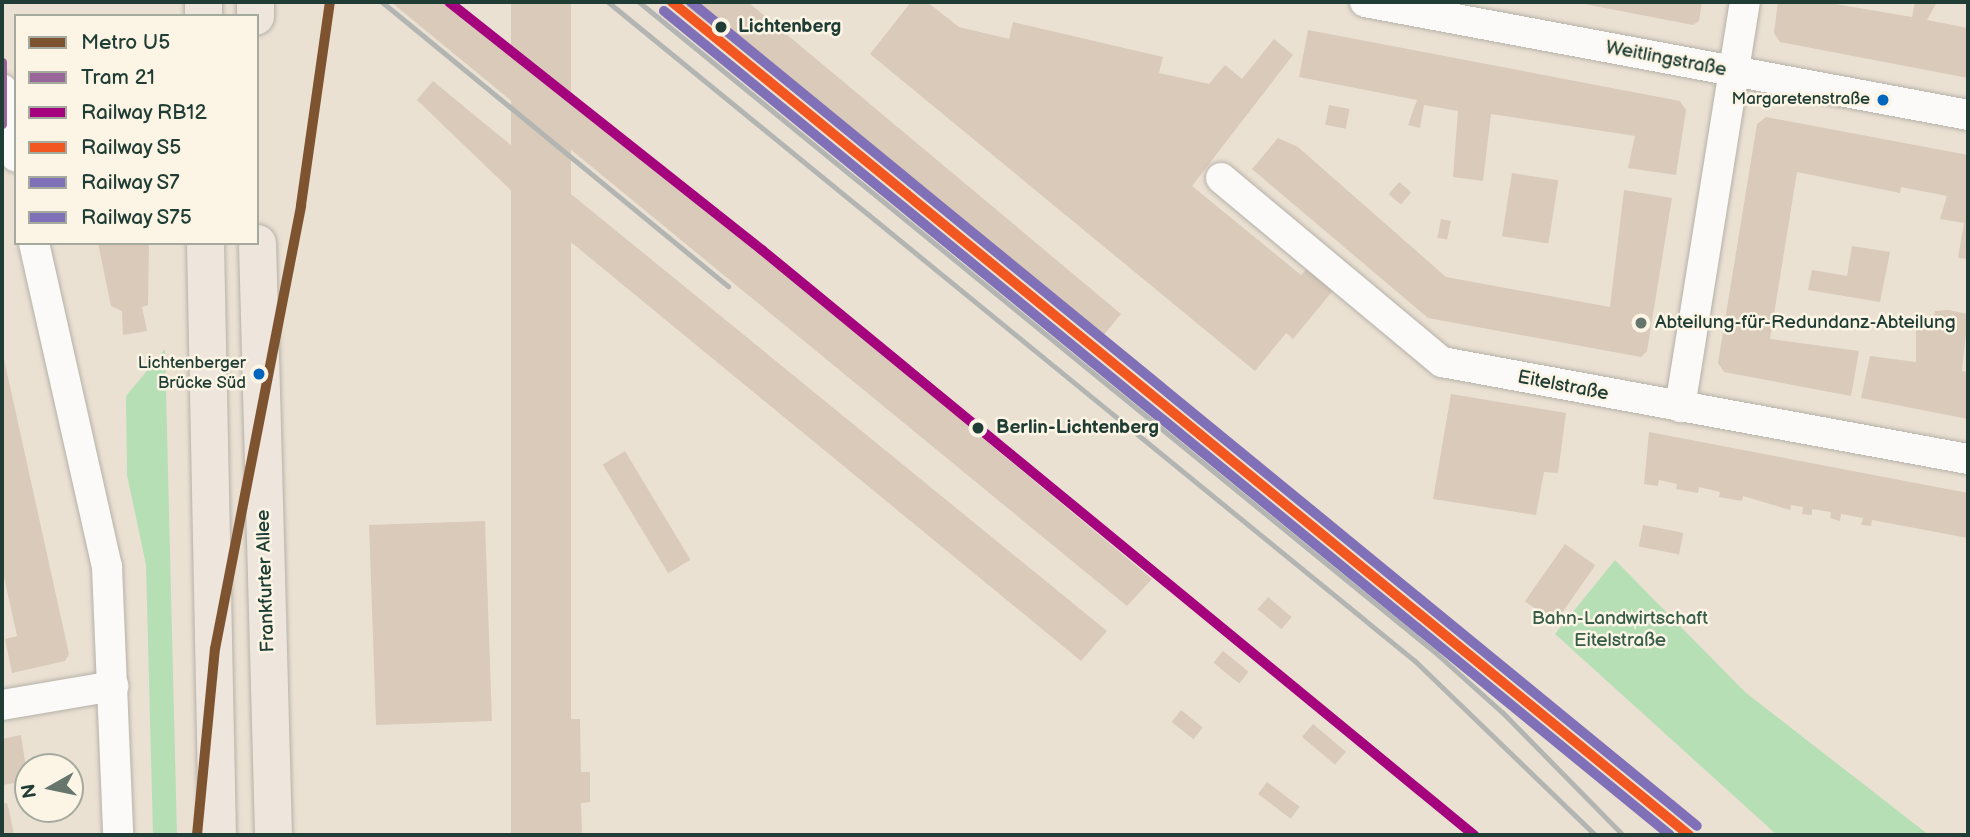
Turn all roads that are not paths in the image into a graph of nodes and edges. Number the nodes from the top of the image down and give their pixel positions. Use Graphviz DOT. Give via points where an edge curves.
graph roads {
  1 [pos="1365,2"];
  2 [pos="1745,2"];
  3 [pos="1734,72"];
  4 [pos="2,89"];
  5 [pos="1968,115"];
  6 [pos="14,147"];
  7 [pos="1221,178"];
  8 [pos="34,245"];
  9 [pos="205,245"];
  10 [pos="257,245"];
  11 [pos="1680,407"];
  12 [pos="1968,459"];
  13 [pos="113,686"];
  14 [pos="2,705"];
  15 [pos="118,835"];
  16 [pos="218,835"];
  17 [pos="273,835"];
  1 -- 3 [label="street, Weitlingstraße"];
  2 -- 3 [label="street"];
  3 -- 5 [label="street, Weitlingstraße"];
  3 -- 11 [label="street"];
  4 -- 6 [label="street"];
  7 -- 11 [label="street, Eitelstraße" via="1433,358"];
  8 -- 13 [label="street" via="107,567"];
  9 -- 16 [label="main road"];
  10 -- 17 [label="main road, Frankfurter Allee"];
  11 -- 12 [label="street, Eitelstraße"];
  13 -- 14 [label="street"];
  13 -- 15 [label="street"];
}
